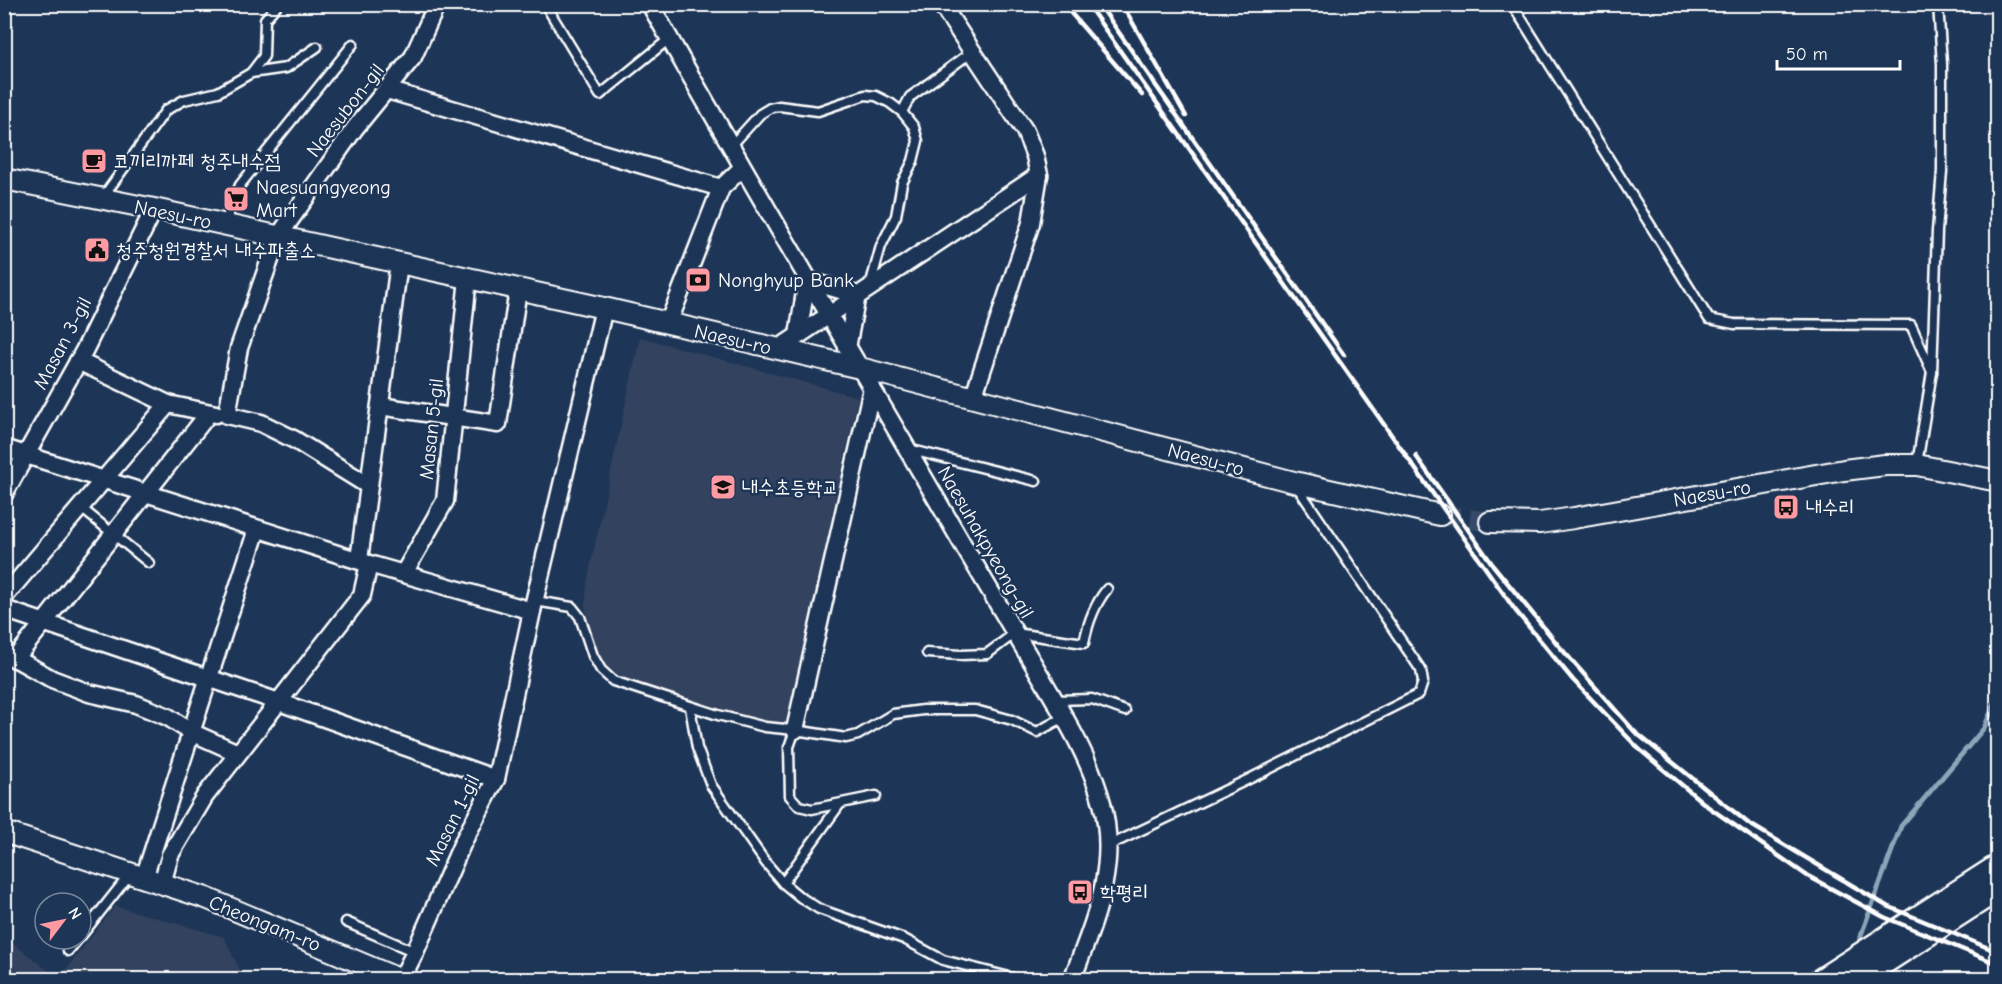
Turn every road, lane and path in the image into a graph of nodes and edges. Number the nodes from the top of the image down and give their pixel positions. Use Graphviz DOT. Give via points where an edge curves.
graph roads {
  1 [pos="278,4"];
  2 [pos="437,4"];
  3 [pos="545,4"];
  4 [pos="650,4"];
  5 [pos="941,4"];
  6 [pos="1512,4"];
  7 [pos="1938,4"];
  8 [pos="669,39"];
  9 [pos="353,44"];
  10 [pos="317,47"];
  11 [pos="973,51"];
  12 [pos="251,73"];
  13 [pos="387,90"];
  14 [pos="902,112"];
  15 [pos="731,146"];
  16 [pos="742,168"];
  17 [pos="1039,174"];
  18 [pos="4,179"];
  19 [pos="721,188"];
  20 [pos="101,199"];
  21 [pos="154,209"];
  22 [pos="224,225"];
  23 [pos="278,237"];
  24 [pos="399,263"];
  25 [pos="468,278"];
  26 [pos="807,280"];
  27 [pos="518,289"];
  28 [pos="864,290"];
  29 [pos="604,308"];
  30 [pos="827,315"];
  31 [pos="668,324"];
  32 [pos="798,335"];
  33 [pos="847,348"];
  34 [pos="778,350"];
  35 [pos="78,361"];
  36 [pos="860,368"];
  37 [pos="1932,372"];
  38 [pos="872,388"];
  39 [pos="973,398"];
  40 [pos="168,404"];
  41 [pos="380,406"];
  42 [pos="209,413"];
  43 [pos="227,415"];
  44 [pos="453,417"];
  45 [pos="4,448"];
  46 [pos="908,449"];
  47 [pos="25,456"];
  48 [pos="1925,466"];
  49 [pos="102,480"];
  50 [pos="1036,481"];
  51 [pos="1998,481"];
  52 [pos="1294,482"];
  53 [pos="369,486"];
  54 [pos="147,494"];
  55 [pos="4,495"];
  56 [pos="80,507"];
  57 [pos="1440,515"];
  58 [pos="1490,522"];
  59 [pos="257,529"];
  60 [pos="115,534"];
  61 [pos="364,562"];
  62 [pos="150,563"];
  63 [pos="404,573"];
  64 [pos="1107,589"];
  65 [pos="4,597"];
  66 [pos="534,606"];
  67 [pos="4,609"];
  68 [pos="44,622"];
  69 [pos="1015,633"];
  70 [pos="927,653"];
  71 [pos="10,656"];
  72 [pos="209,679"];
  73 [pos="1055,700"];
  74 [pos="279,702"];
  75 [pos="690,707"];
  76 [pos="1125,711"];
  77 [pos="1064,717"];
  78 [pos="795,730"];
  79 [pos="191,732"];
  80 [pos="238,753"];
  81 [pos="496,779"];
  82 [pos="876,795"];
  83 [pos="840,804"];
  84 [pos="4,832"];
  85 [pos="1108,846"];
  86 [pos="1998,866"];
  87 [pos="145,878"];
  88 [pos="783,883"];
  89 [pos="1998,889"];
  90 [pos="346,922"];
  91 [pos="93,925"];
  92 [pos="415,952"];
  93 [pos="401,979"];
  94 [pos="1021,980"];
  95 [pos="1072,980"];
  96 [pos="1821,980"];
  97 [pos="1857,980"];
  1 -- 12 [label="lane" via="265,19 264,56"];
  2 -- 13 [label="street, Naesubon-gil" via="413,57"];
  3 -- 8 [label="lane" via="600,95"];
  4 -- 8 [label="street, Naesuhakpyeong-gil"];
  5 -- 11 [label="street"];
  6 -- 37 [label="lane" via="1709,319 1734,324 1911,325"];
  7 -- 37 [label="lane" via="1942,171"];
  8 -- 15 [label="street, Naesuhakpyeong-gil"];
  9 -- 22 [label="lane, Naesubon-gil" via="240,185"];
  10 -- 12 [label="lane" via="286,68"];
  11 -- 14 [label="lane" via="910,97"];
  11 -- 17 [label="street" via="1025,131"];
  12 -- 20 [label="lane" via="218,92 184,100 166,110"];
  13 -- 19 [label="street"];
  13 -- 23 [label="street, Naesubon-gil" via="355,128"];
  14 -- 15 [label="lane" via="890,102 865,95 818,111 779,106 760,114"];
  14 -- 28 [label="lane" via="914,127 918,141 902,183 896,216"];
  15 -- 16 [label="street, Naesuhakpyeong-gil"];
  16 -- 19 [label="street, Naesu-ro"];
  16 -- 26 [label="street, Naesuhakpyeong-gil"];
  17 -- 28 [label="street"];
  17 -- 39 [label="street" via="1031,223"];
  18 -- 20 [label="street, Naesu-ro"];
  19 -- 31 [label="street, Naesu-ro"];
  20 -- 21 [label="street, Naesu-ro"];
  21 -- 22 [label="street, Naesu-ro"];
  21 -- 35 [label="street, Masan 3-gil"];
  22 -- 23 [label="street, Naesu-ro"];
  23 -- 24 [label="street, Naesu-ro"];
  23 -- 43 [label="street" via="239,348"];
  24 -- 25 [label="street, Naesu-ro"];
  24 -- 41 [label="street"];
  25 -- 27 [label="street, Naesu-ro"];
  25 -- 44 [label="street, Masan 5-gil"];
  26 -- 28 [label="street"];
  26 -- 30 [label="street, Naesuhakpyeong-gil"];
  26 -- 32 [label="street"];
  27 -- 29 [label="street, Naesu-ro"];
  27 -- 44 [label="street" via="498,424"];
  28 -- 30 [label="street"];
  28 -- 33 [label="street"];
  29 -- 31 [label="street, Naesu-ro"];
  29 -- 66 [label="street, Masan 1-gil"];
  30 -- 32 [label="street"];
  30 -- 33 [label="street, Naesuhakpyeong-gil"];
  31 -- 34 [label="street, Naesu-ro"];
  32 -- 34 [label="street"];
  33 -- 36 [label="street, Naesuhakpyeong-gil"];
  34 -- 36 [label="street, Naesu-ro"];
  35 -- 40 [label="street"];
  35 -- 47 [label="street, Masan 3-gil"];
  36 -- 38 [label="street, Naesuhakpyeong-gil"];
  36 -- 39 [label="street, Naesu-ro"];
  37 -- 48 [label="lane"];
  38 -- 46 [label="street, Naesuhakpyeong-gil"];
  38 -- 78 [label="street"];
  39 -- 52 [label="street, Naesu-ro"];
  40 -- 42 [label="street"];
  40 -- 49 [label="street"];
  41 -- 44 [label="street"];
  41 -- 53 [label="street"];
  42 -- 43 [label="street"];
  42 -- 54 [label="street"];
  43 -- 53 [label="street" via="261,423"];
  44 -- 63 [label="street, Masan 5-gil" via="445,501"];
  45 -- 47 [label="street"];
  46 -- 50 [label="lane"];
  46 -- 69 [label="street, Naesuhakpyeong-gil"];
  47 -- 49 [label="street"];
  47 -- 55 [label="street, Masan 3-gil"];
  48 -- 51 [label="street, Naesu-ro"];
  48 -- 58 [label="street, Naesu-ro" via="1844,470 1540,523"];
  49 -- 54 [label="street"];
  49 -- 56 [label="street"];
  52 -- 57 [label="street, Naesu-ro"];
  52 -- 85 [label="lane" via="1421,670 1419,694"];
  53 -- 61 [label="street"];
  54 -- 59 [label="street"];
  54 -- 60 [label="street"];
  56 -- 60 [label="lane"];
  56 -- 65 [label="street"];
  59 -- 61 [label="street"];
  59 -- 72 [label="street"];
  60 -- 62 [label="lane"];
  60 -- 68 [label="street"];
  61 -- 63 [label="street"];
  61 -- 74 [label="street" via="362,596"];
  63 -- 66 [label="street"];
  64 -- 69 [label="lane" via="1097,602 1084,643"];
  66 -- 75 [label="lane" via="572,607 580,617 593,656 613,681"];
  66 -- 81 [label="street, Masan 1-gil"];
  67 -- 68 [label="street"];
  68 -- 71 [label="street"];
  68 -- 72 [label="street"];
  69 -- 70 [label="lane" via="987,654"];
  69 -- 73 [label="street, Naesuhakpyeong-gil"];
  71 -- 79 [label="street" via="52,679 136,704"];
  72 -- 74 [label="street"];
  72 -- 79 [label="street"];
  73 -- 76 [label="lane" via="1092,699"];
  73 -- 77 [label="street, Naesuhakpyeong-gil"];
  74 -- 80 [label="street"];
  74 -- 81 [label="street"];
  75 -- 78 [label="lane" via="765,727"];
  75 -- 88 [label="lane" via="697,748 711,784"];
  77 -- 78 [label="lane" via="1037,732 975,710 922,710 893,714 846,738"];
  77 -- 85 [label="street, Naesuhakpyeong-gil" via="1102,803"];
  78 -- 83 [label="lane" via="789,747 790,796 799,806 812,809"];
  79 -- 80 [label="street"];
  79 -- 87 [label="street"];
  80 -- 87 [label="street" via="199,806 170,855"];
  81 -- 92 [label="street, Masan 1-gil" via="463,842"];
  82 -- 83 [label="lane"];
  83 -- 88 [label="lane"];
  84 -- 87 [label="street, Cheongam-ro"];
  85 -- 95 [label="street, Naesuhakpyeong-gil" via="1104,892"];
  86 -- 96 [label="main road"];
  87 -- 91 [label="lane"];
  87 -- 93 [label="street, Cheongam-ro" via="206,898"];
  88 -- 94 [label="lane" via="819,909 904,939 943,960"];
  89 -- 97 [label="main road"];
  90 -- 92 [label="lane"];
  92 -- 93 [label="street, Masan 1-gil"];
}
